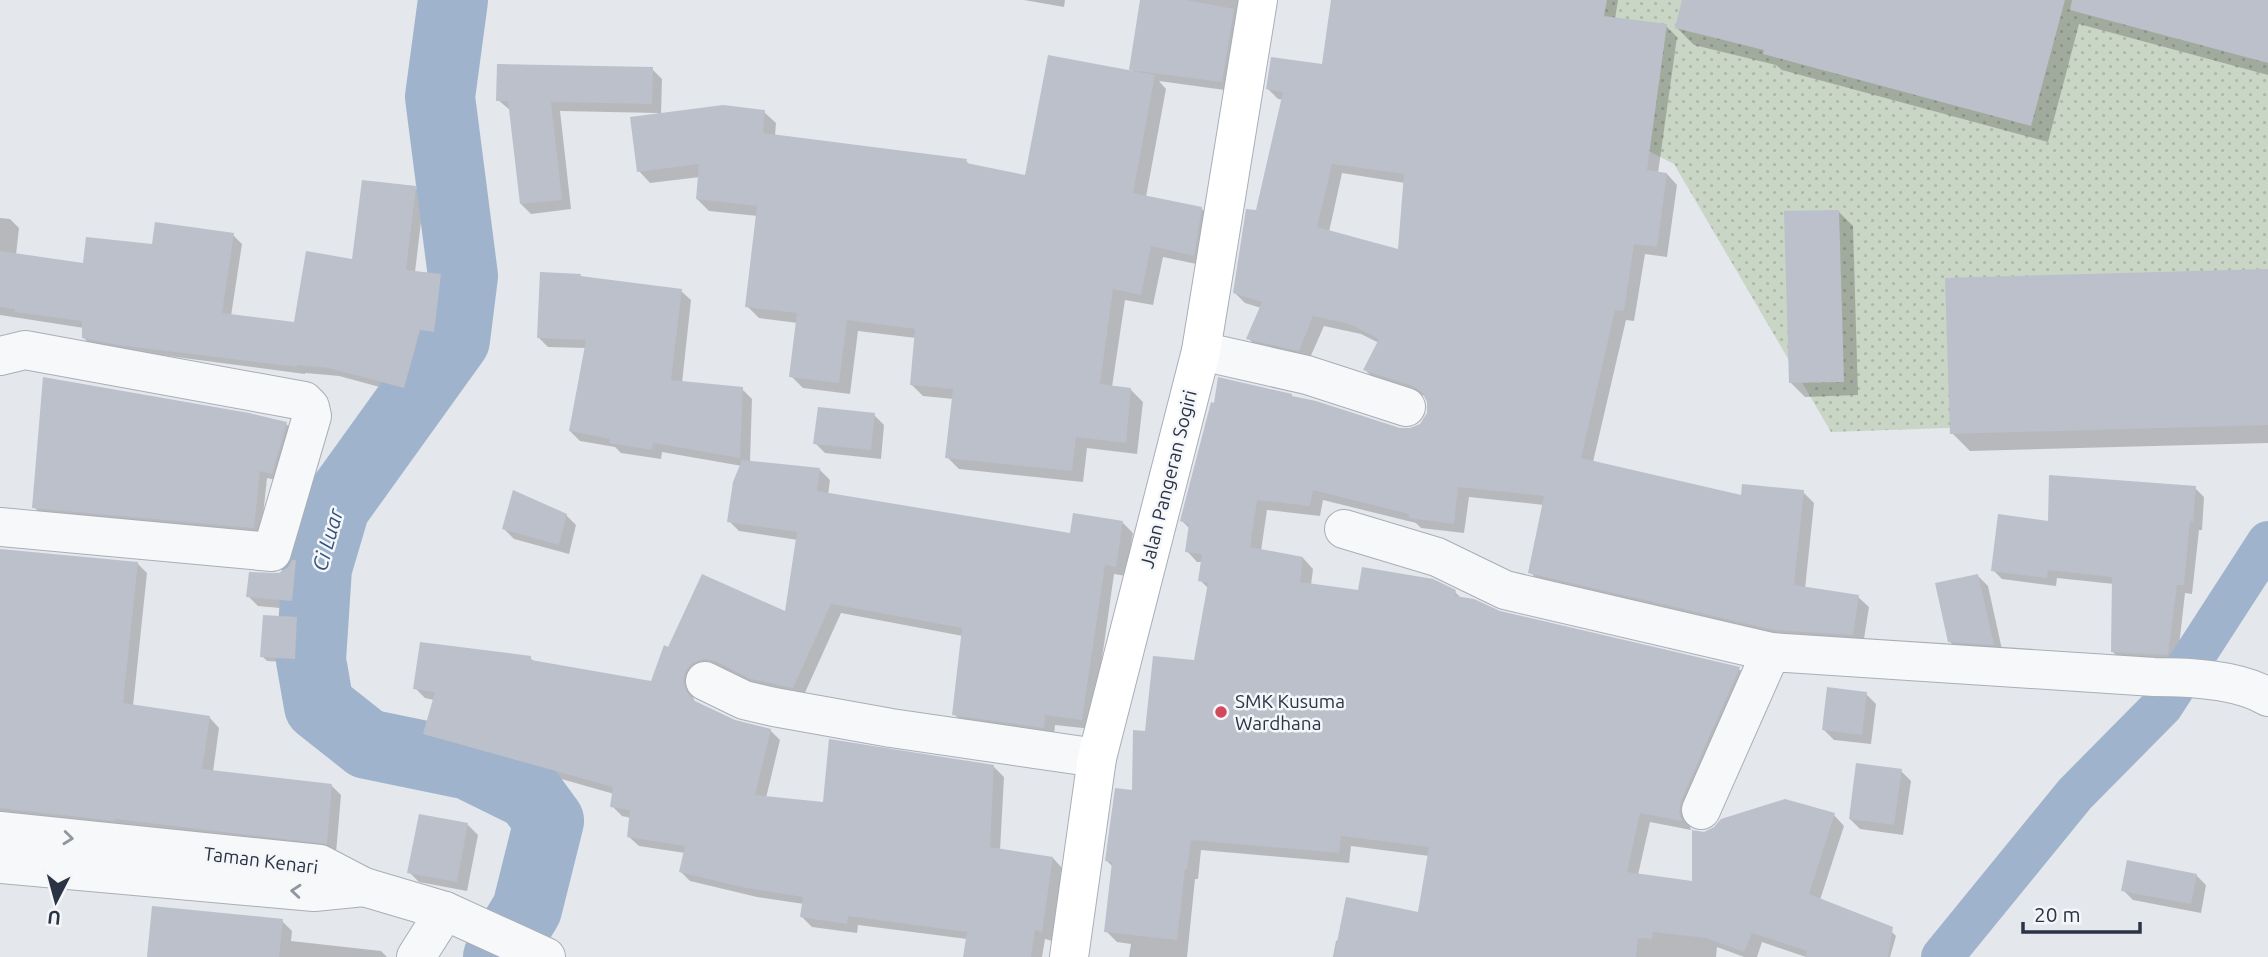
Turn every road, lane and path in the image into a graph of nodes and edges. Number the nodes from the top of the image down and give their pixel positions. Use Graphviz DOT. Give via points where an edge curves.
graph roads {
  1 [pos="1258,0"];
  2 [pos="1201,351"];
  3 [pos="0,356"];
  4 [pos="1406,407"];
  5 [pos="0,527"];
  6 [pos="1344,529"];
  7 [pos="1771,652"];
  8 [pos="705,681"];
  9 [pos="2268,697"];
  10 [pos="1097,758"];
  11 [pos="1701,810"];
  12 [pos="0,831"];
  13 [pos="0,864"];
  14 [pos="364,887"];
  15 [pos="445,911"];
  16 [pos="416,957"];
  17 [pos="545,957"];
  18 [pos="1069,957"];
  1 -- 2 [label="street, Jalan Pangeran Sogiri"];
  2 -- 4 [label="street" via="1307,375"];
  2 -- 10 [label="street, Jalan Pangeran Sogiri"];
  3 -- 5 [label="street" via="24,351 304,401 312,416 272,552"];
  6 -- 7 [label="street" via="1437,556 1505,590"];
  7 -- 9 [label="street" via="2196,677 2257,690"];
  7 -- 11 [label="street"];
  8 -- 10 [label="street" via="744,700 774,707"];
  10 -- 18 [label="street, Jalan Pangeran Sogiri"];
  12 -- 14 [label="street, Taman Kenari, one-way" via="320,864"];
  14 -- 13 [label="street, one-way" via="314,892"];
  14 -- 15 [label="street, Taman Kenari"];
  15 -- 16 [label="street"];
  15 -- 17 [label="street, Taman Kenari"];
}
